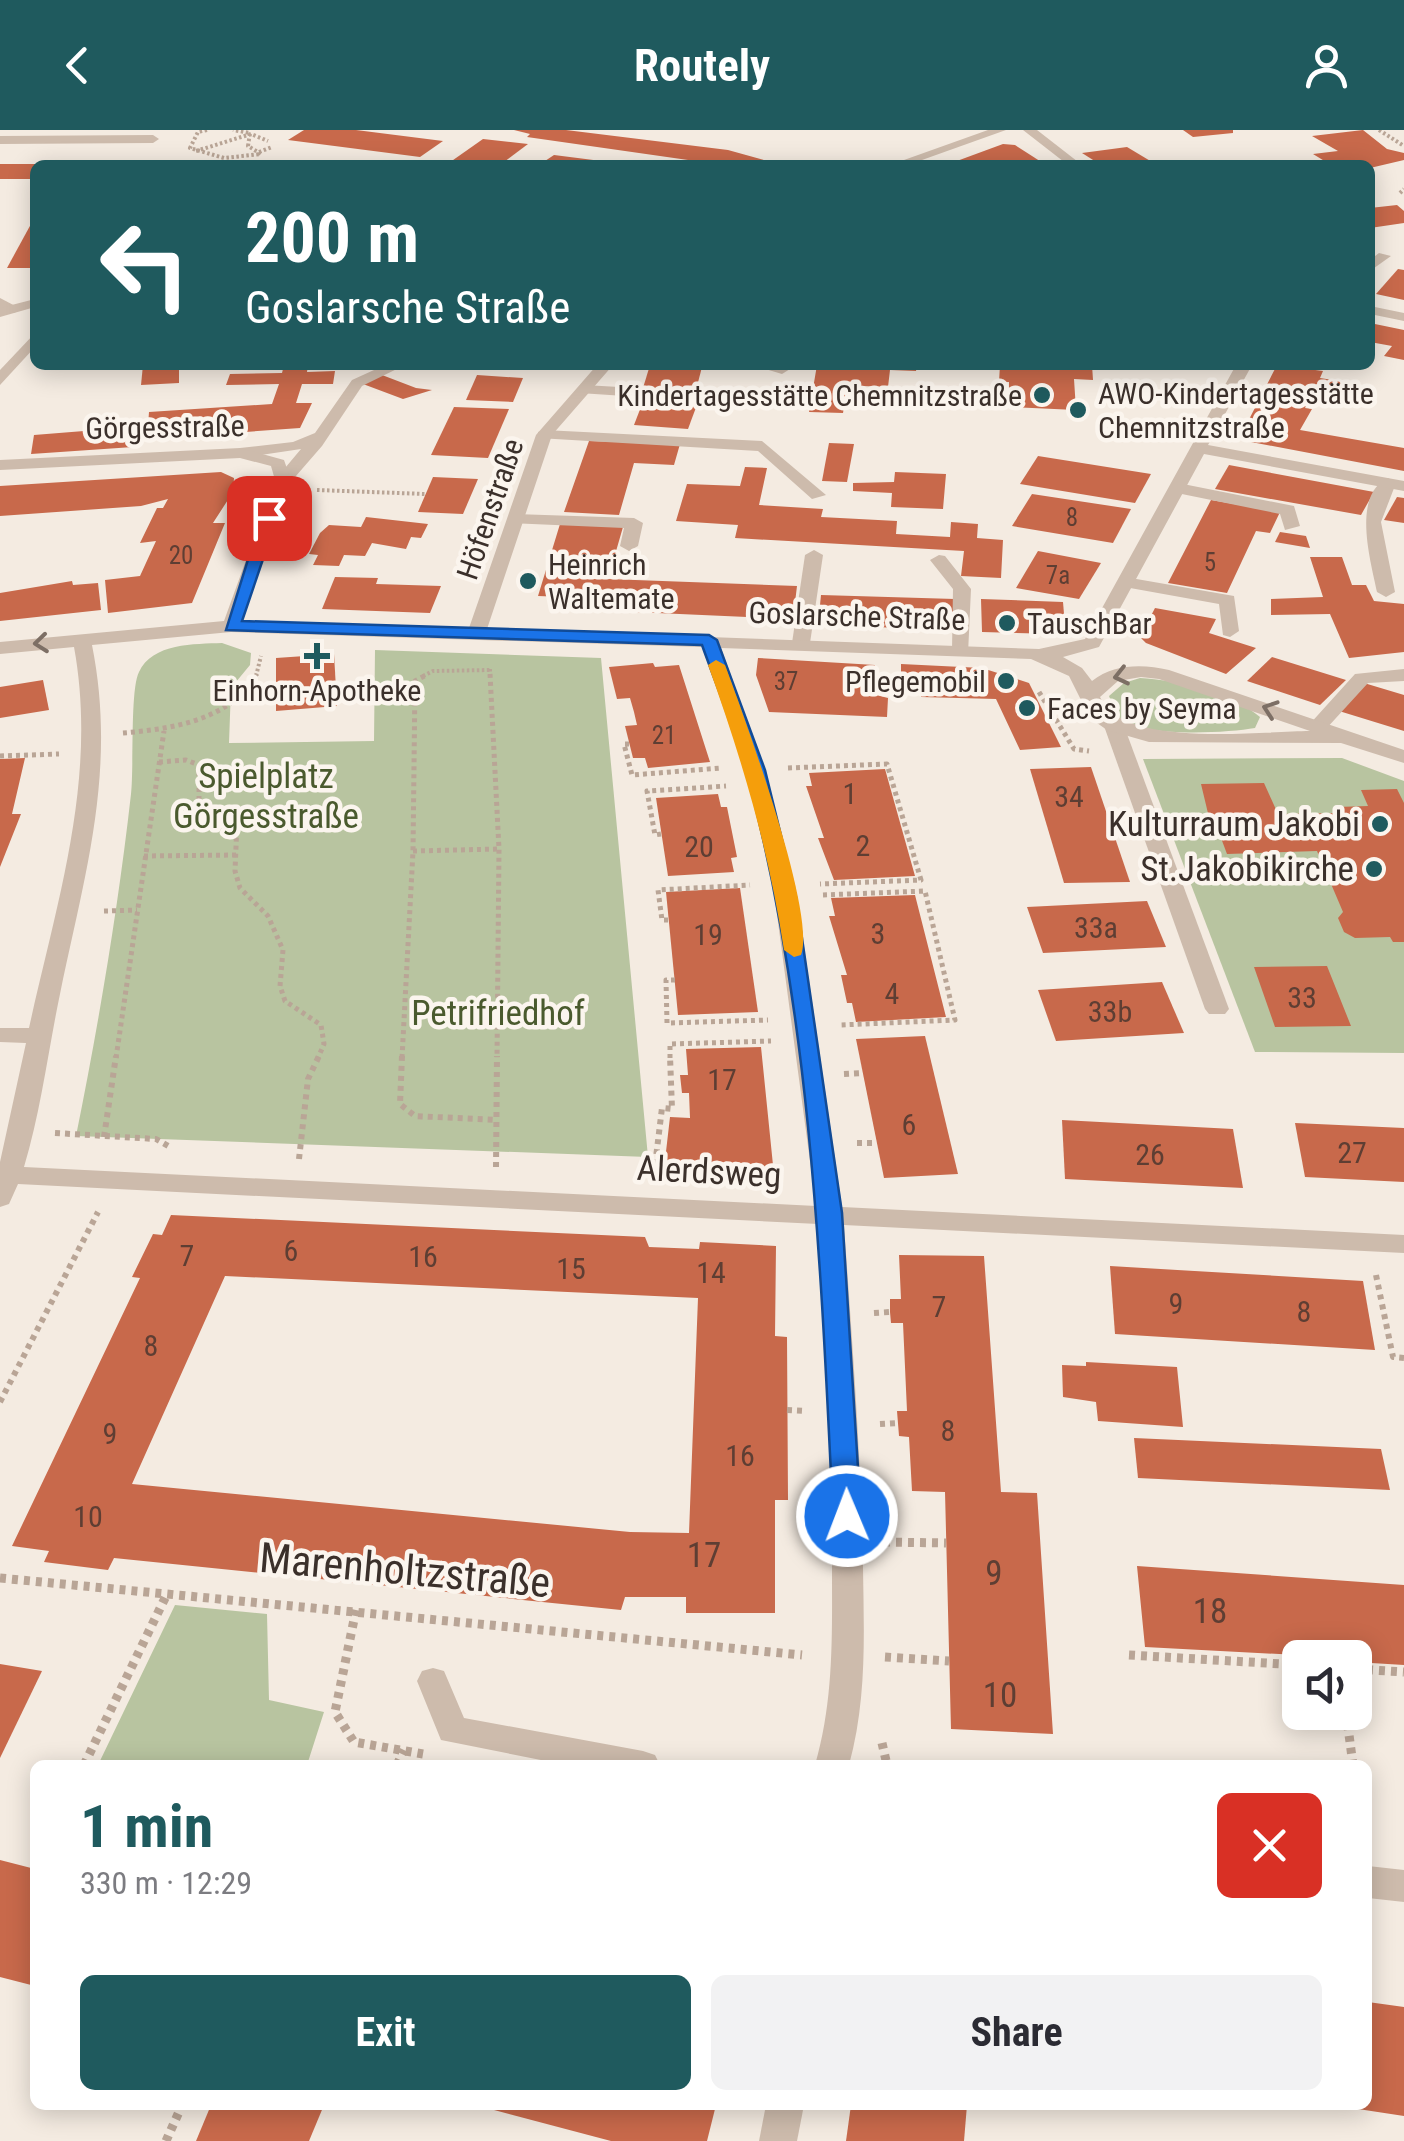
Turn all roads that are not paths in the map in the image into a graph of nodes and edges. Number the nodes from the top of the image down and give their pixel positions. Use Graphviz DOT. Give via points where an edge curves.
graph roads {
  1 [pos="1000,130"];
  2 [pos="1029,130"];
  3 [pos="155,134"];
  4 [pos="0,140"];
  5 [pos="146,152"];
  6 [pos="911,160"];
  7 [pos="1069,160"];
  8 [pos="1384,256"];
  9 [pos="1375,263"];
  10 [pos="30,304"];
  11 [pos="5,308"];
  12 [pos="1375,311"];
  13 [pos="1404,317"];
  14 [pos="30,343"];
  15 [pos="386,370"];
  16 [pos="601,370"];
  17 [pos="1241,370"];
  18 [pos="0,380"];
  19 [pos="584,390"];
  20 [pos="796,402"];
  21 [pos="323,435"];
  22 [pos="544,436"];
  23 [pos="1200,448"];
  24 [pos="240,453"];
  25 [pos="0,465"];
  26 [pos="281,484"];
  27 [pos="1396,485"];
  28 [pos="1178,488"];
  29 [pos="818,495"];
  30 [pos="515,519"];
  31 [pos="1291,526"];
  32 [pos="628,546"];
  33 [pos="814,555"];
  34 [pos="939,560"];
  35 [pos="1125,582"];
  36 [pos="1386,592"];
  37 [pos="232,626"];
  38 [pos="1230,631"];
  39 [pos="477,632"];
  40 [pos="82,639"];
  41 [pos="709,640"];
  42 [pos="801,644"];
  43 [pos="0,648"];
  44 [pos="961,650"];
  45 [pos="1032,653"];
  46 [pos="1404,675"];
  47 [pos="1090,698"];
  48 [pos="1114,726"];
  49 [pos="1318,726"];
  50 [pos="1362,742"];
  51 [pos="1404,757"];
  52 [pos="1217,1009"];
  53 [pos="0,1035"];
  54 [pos="39,1036"];
  55 [pos="5,1186"];
  56 [pos="830,1213"];
  57 [pos="1404,1244"];
  58 [pos="433,1681"];
  59 [pos="616,1760"];
  60 [pos="834,1760"];
  61 [pos="1372,1882"];
  62 [pos="1404,1886"];
  63 [pos="784,2110"];
  64 [pos="778,2141"];
  1 -- 6 [label="street"];
  2 -- 7 [label="street"];
  3 -- 4 [label="street"];
  3 -- 5 [label="street"];
  8 -- 9 [label="street"];
  10 -- 11 [label="street"];
  12 -- 13 [label="street"];
  14 -- 18 [label="street"];
  15 -- 21 [label="street" via="358,383"];
  16 -- 19 [label="street, Höfenstraße"];
  17 -- 23 [label="street"];
  19 -- 20 [label="street"];
  19 -- 22 [label="street, Höfenstraße"];
  21 -- 24 [label="street" via="296,446"];
  21 -- 26 [label="street"];
  22 -- 29 [label="street" via="762,446"];
  22 -- 30 [label="street, Höfenstraße"];
  23 -- 27 [label="street"];
  23 -- 28 [label="street"];
  24 -- 25 [label="street, Görgesstraße"];
  24 -- 26 [label="street, Görgesstraße" via="278,463"];
  26 -- 37 [label="street"];
  27 -- 36 [label="street" via="1372,522"];
  28 -- 31 [label="street" via="1288,510"];
  28 -- 35 [label="street"];
  30 -- 32 [label="street" via="634,523"];
  30 -- 39 [label="street, Höfenstraße"];
  33 -- 42 [label="street"];
  34 -- 44 [label="street" via="962,588"];
  35 -- 38 [label="street" via="1228,600"];
  35 -- 45 [label="street" via="1092,643"];
  37 -- 39 [label="street, Goslarsche Straße"];
  37 -- 40 [label="street, Goslarsche Straße"];
  39 -- 41 [label="street, Goslarsche Straße"];
  40 -- 43 [label="street, Goslarsche Straße, one-way"];
  40 -- 54 [label="street" via="95,693 91,794"];
  41 -- 42 [label="street, Goslarsche Straße"];
  41 -- 56 [label="street" via="756,770 784,885"];
  42 -- 44 [label="street, Goslarsche Straße"];
  44 -- 45 [label="street, Goslarsche Straße"];
  45 -- 47 [label="street, Goslarsche Straße" via="1074,666"];
  46 -- 49 [label="street" via="1362,678"];
  47 -- 48 [label="street, Goslarsche Straße" via="1097,714"];
  49 -- 47 [label="street, one-way" via="1145,671 1104,680"];
  48 -- 50 [label="street" via="1156,738 1315,736"];
  48 -- 52 [label="street"];
  49 -- 50 [label="street"];
  50 -- 51 [label="street"];
  53 -- 54 [label="street"];
  54 -- 55 [label="street" via="24,1132"];
  55 -- 56 [label="street, Alerdsweg" via="96,1176"];
  56 -- 57 [label="street, Alerdsweg"];
  56 -- 60 [label="street" via="847,1481 846,1719"];
  58 -- 59 [label="street" via="453,1730"];
  61 -- 62 [label="street"];
  63 -- 64 [label="street"];
}
